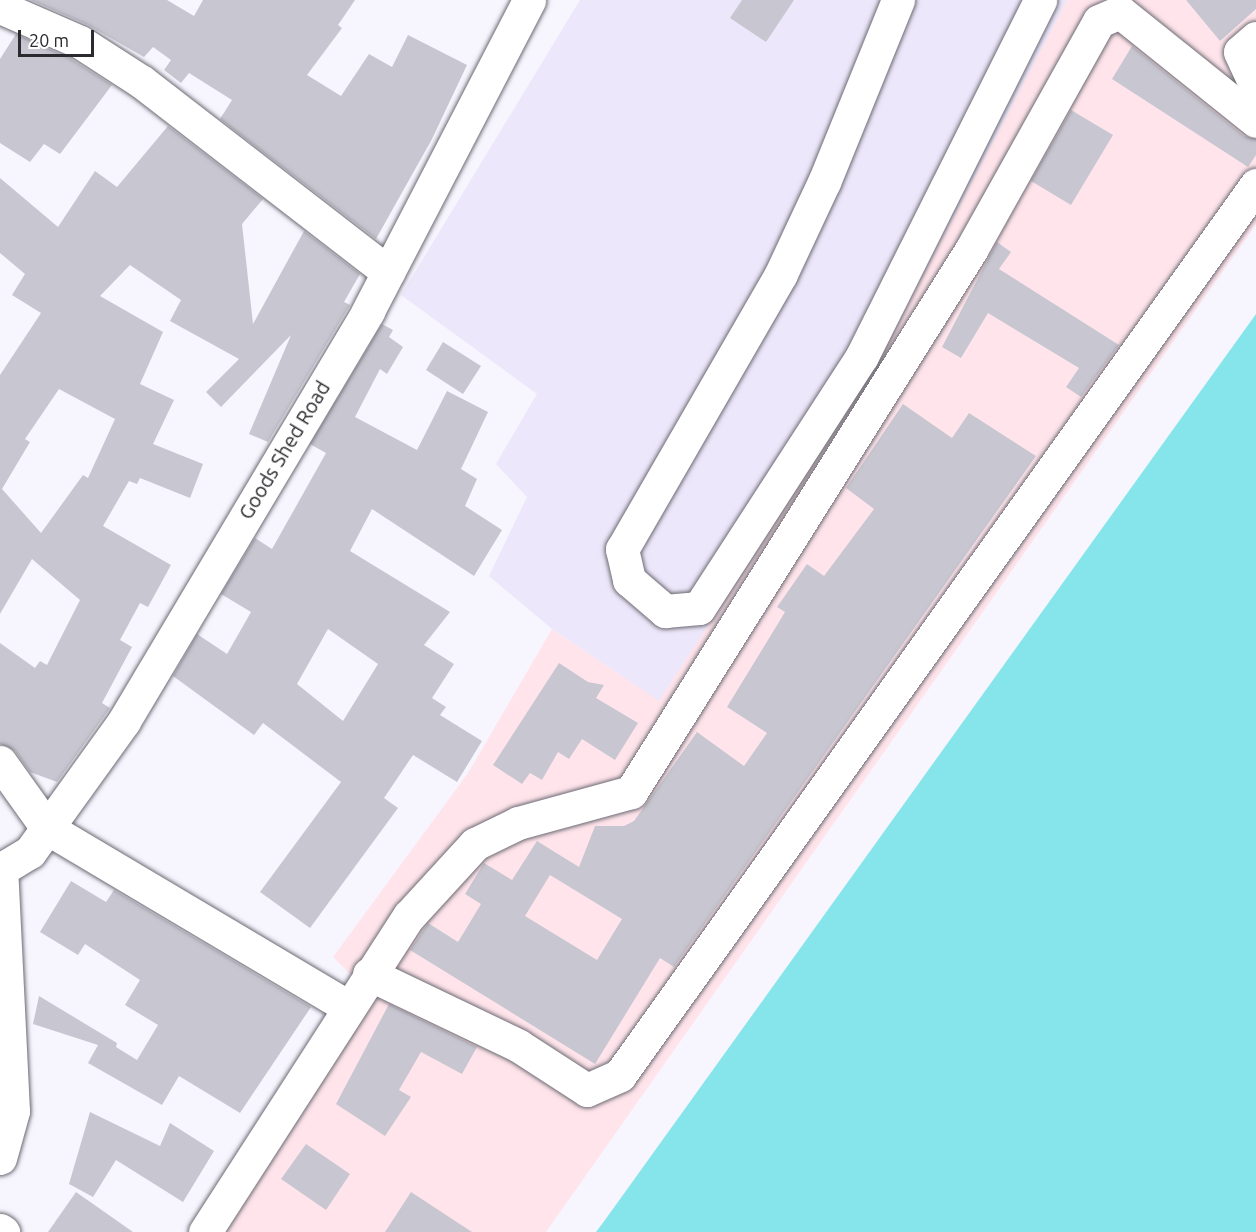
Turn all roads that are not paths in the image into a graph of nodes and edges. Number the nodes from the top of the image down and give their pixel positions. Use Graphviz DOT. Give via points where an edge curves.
graph roads {
  1 [pos="528,0"];
  2 [pos="897,0"];
  3 [pos="1040,0"];
  4 [pos="1127,6"];
  5 [pos="0,7"];
  6 [pos="1256,38"];
  7 [pos="1256,86"];
  8 [pos="1256,121"];
  9 [pos="1256,185"];
  10 [pos="388,272"];
  11 [pos="0,762"];
  12 [pos="47,828"];
  13 [pos="0,870"];
  14 [pos="369,974"];
  15 [pos="348,1007"];
  16 [pos="0,1158"];
  17 [pos="205,1232"];
  1 -- 10 [label="street, Goods Shed Road"];
  2 -- 3 [label="street" via="824,182 781,274 622,549 629,580 665,611 699,608 862,356"];
  4 -- 8 [label="street"];
  4 -- 14 [label="street" via="1100,21 971,250 631,792 518,823 475,844 409,916"];
  5 -- 10 [label="street" via="80,42 142,82"];
  6 -- 7 [label="street" via="1240,52"];
  9 -- 14 [label="street" via="620,1075 587,1090 519,1046"];
  10 -- 12 [label="street, Goods Shed Road" via="124,721"];
  11 -- 12 [label="street"];
  12 -- 13 [label="street, Goods Shed Road" via="30,852"];
  12 -- 15 [label="street"];
  13 -- 16 [label="street" via="13,1111"];
  14 -- 15 [label="street"];
  15 -- 17 [label="street"];
}
